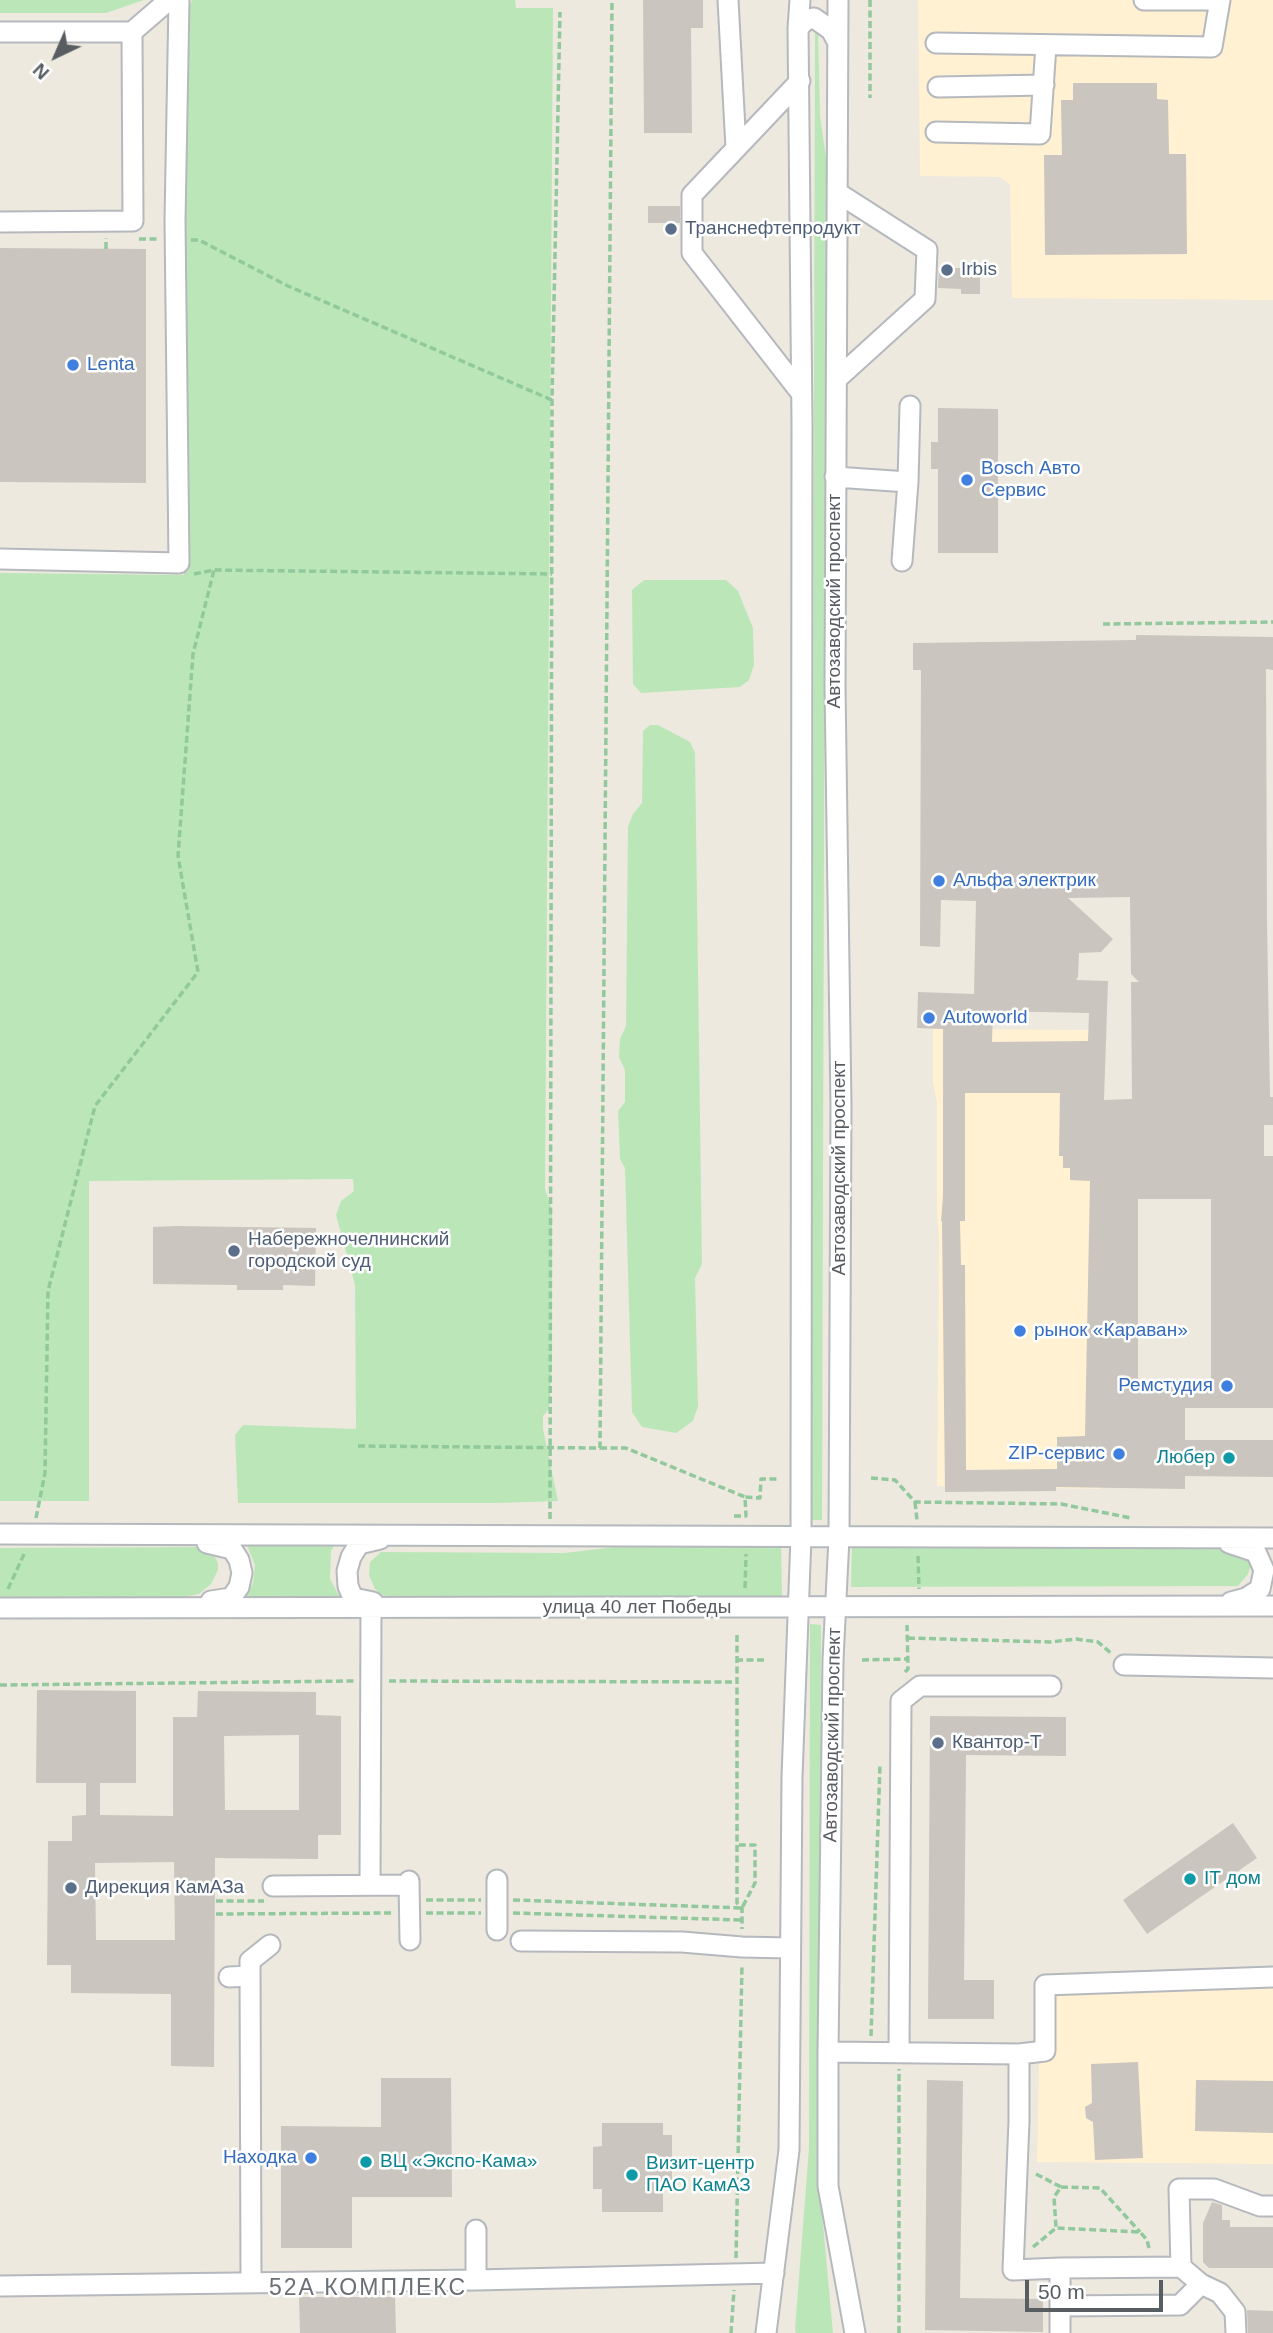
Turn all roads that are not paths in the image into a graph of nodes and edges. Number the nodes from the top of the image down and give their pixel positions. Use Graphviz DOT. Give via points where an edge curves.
graph roads {
  1 [pos="169,0"];
  2 [pos="179,0"];
  3 [pos="728,0"];
  4 [pos="800,0"];
  5 [pos="838,0"];
  6 [pos="1144,0"];
  7 [pos="1220,0"];
  8 [pos="798,28"];
  9 [pos="0,32"];
  10 [pos="132,32"];
  11 [pos="837,41"];
  12 [pos="936,43"];
  13 [pos="1046,45"];
  14 [pos="800,81"];
  15 [pos="1044,85"];
  16 [pos="938,87"];
  17 [pos="936,132"];
  18 [pos="736,148"];
  19 [pos="838,193"];
  20 [pos="0,222"];
  21 [pos="838,378"];
  22 [pos="802,393"];
  23 [pos="910,406"];
  24 [pos="802,423"];
  25 [pos="836,424"];
  26 [pos="835,477"];
  27 [pos="908,482"];
  28 [pos="0,559"];
  29 [pos="902,561"];
  30 [pos="0,1534"];
  31 [pos="172,1535"];
  32 [pos="395,1535"];
  33 [pos="801,1537"];
  34 [pos="839,1537"];
  35 [pos="1215,1538"];
  36 [pos="1273,1538"];
  37 [pos="1273,1606"];
  38 [pos="0,1607"];
  39 [pos="173,1607"];
  40 [pos="798,1607"];
  41 [pos="836,1607"];
  42 [pos="1213,1607"];
  43 [pos="371,1608"];
  44 [pos="396,1608"];
  45 [pos="1124,1665"];
  46 [pos="1273,1668"];
  47 [pos="1051,1686"];
  48 [pos="497,1880"];
  49 [pos="370,1885"];
  50 [pos="273,1886"];
  51 [pos="497,1930"];
  52 [pos="410,1940"];
  53 [pos="521,1941"];
  54 [pos="270,1945"];
  55 [pos="789,1948"];
  56 [pos="250,1976"];
  57 [pos="229,1977"];
  58 [pos="1273,1978"];
  59 [pos="828,2052"];
  60 [pos="900,2052"];
  61 [pos="1018,2054"];
  62 [pos="1273,2206"];
  63 [pos="476,2230"];
  64 [pos="1181,2267"];
  65 [pos="1060,2268"];
  66 [pos="774,2273"];
  67 [pos="476,2280"];
  68 [pos="251,2282"];
  69 [pos="1201,2284"];
  70 [pos="0,2286"];
  71 [pos="1060,2306"];
  72 [pos="767,2323"];
  73 [pos="853,2331"];
  74 [pos="781,2333"];
  75 [pos="1060,2333"];
  76 [pos="1236,2333"];
  1 -- 10 [label="street"];
  2 -- 28 [label="street" via="175,239 178,563"];
  3 -- 18 [label="street"];
  4 -- 8 [label="street, Автозаводский проспект"];
  5 -- 11 [label="street, Автозаводский проспект"];
  6 -- 7 [label="street"];
  7 -- 13 [label="street" via="1212,47"];
  8 -- 11 [label="street" via="814,18 831,30"];
  8 -- 14 [label="street, Автозаводский проспект"];
  9 -- 10 [label="street"];
  10 -- 20 [label="street" via="133,221"];
  11 -- 19 [label="street, Автозаводский проспект"];
  12 -- 13 [label="street"];
  13 -- 15 [label="street"];
  14 -- 18 [label="street"];
  14 -- 22 [label="street, Автозаводский проспект"];
  15 -- 16 [label="street"];
  15 -- 17 [label="street" via="1040,134"];
  18 -- 22 [label="street" via="692,195 692,253"];
  19 -- 21 [label="street, Автозаводский проспект"];
  19 -- 21 [label="street" via="927,250 925,299"];
  21 -- 25 [label="street, Автозаводский проспект"];
  22 -- 24 [label="street, Автозаводский проспект"];
  23 -- 27 [label="street"];
  24 -- 25 [label="street" via="815,408"];
  24 -- 33 [label="street, Автозаводский проспект"];
  25 -- 26 [label="street, Автозаводский проспект"];
  26 -- 27 [label="street"];
  26 -- 34 [label="street, Автозаводский проспект" via="841,1106"];
  27 -- 29 [label="street"];
  30 -- 31 [label="street"];
  31 -- 32 [label="street"];
  31 -- 39 [label="street" via="232,1549 242,1573 231,1598"];
  32 -- 33 [label="street"];
  32 -- 44 [label="street" via="359,1544 347,1571 353,1598"];
  33 -- 34 [label="street"];
  33 -- 40 [label="street, Автозаводский проспект"];
  34 -- 35 [label="street"];
  34 -- 41 [label="street, Автозаводский проспект"];
  35 -- 36 [label="street"];
  35 -- 42 [label="street" via="1256,1552 1264,1570 1260,1589"];
  37 -- 42 [label="street, улица 40 лет Победы"];
  38 -- 39 [label="street, улица 40 лет Победы"];
  39 -- 43 [label="street, улица 40 лет Победы"];
  40 -- 41 [label="street, улица 40 лет Победы"];
  40 -- 44 [label="street, улица 40 лет Победы"];
  40 -- 55 [label="street, Автозаводский проспект"];
  41 -- 42 [label="street, улица 40 лет Победы"];
  41 -- 59 [label="street, Автозаводский проспект"];
  43 -- 44 [label="street, улица 40 лет Победы"];
  43 -- 49 [label="street"];
  45 -- 46 [label="street"];
  47 -- 60 [label="street" via="920,1686 901,1701"];
  48 -- 51 [label="street"];
  49 -- 50 [label="street"];
  49 -- 52 [label="street" via="409,1883"];
  53 -- 55 [label="street"];
  54 -- 56 [label="street" via="250,1961"];
  55 -- 66 [label="street, Автозаводский проспект" via="789,2150"];
  56 -- 57 [label="street"];
  56 -- 68 [label="street"];
  58 -- 61 [label="street" via="1045,1985 1045,2051"];
  59 -- 60 [label="street"];
  59 -- 73 [label="street, Автозаводский проспект" via="828,2186"];
  60 -- 61 [label="street"];
  61 -- 65 [label="street" via="1013,2270"];
  62 -- 64 [label="street" via="1260,2206 1214,2189 1179,2189"];
  63 -- 67 [label="street"];
  64 -- 65 [label="street"];
  64 -- 69 [label="street"];
  65 -- 71 [label="street"];
  66 -- 67 [label="street"];
  66 -- 72 [label="street, Автозаводский проспект"];
  67 -- 68 [label="street" via="439,2288"];
  68 -- 70 [label="street"];
  69 -- 71 [label="street" via="1180,2305"];
  69 -- 76 [label="street" via="1220,2293 1235,2312"];
  71 -- 75 [label="street"];
  72 -- 74 [label="street"];
}
